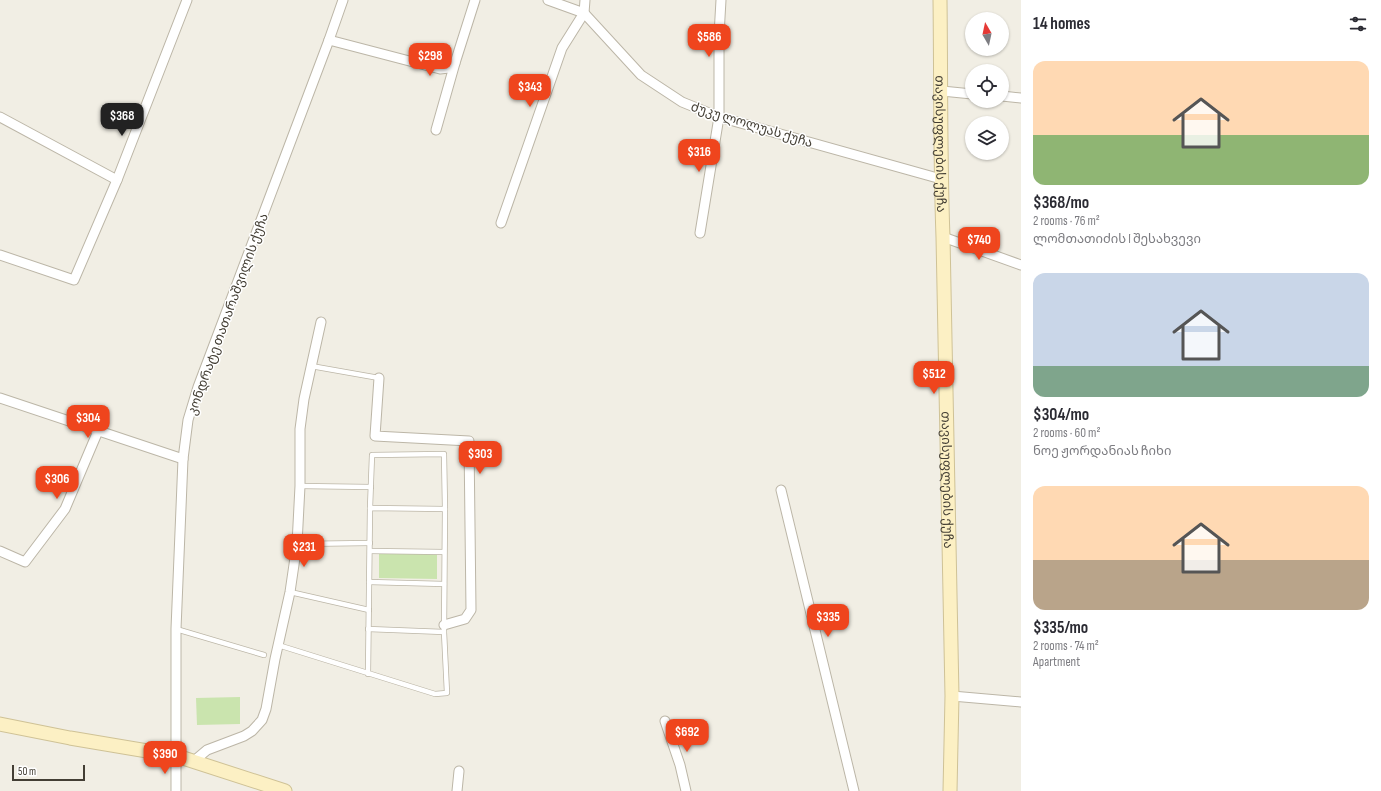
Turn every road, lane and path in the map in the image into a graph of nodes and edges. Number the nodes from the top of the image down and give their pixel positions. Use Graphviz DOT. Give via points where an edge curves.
graph roads {
  1 [pos="187,0"];
  2 [pos="343,0"];
  3 [pos="475,0"];
  4 [pos="548,0"];
  5 [pos="585,0"];
  6 [pos="721,0"];
  7 [pos="940,0"];
  8 [pos="584,13"];
  9 [pos="330,40"];
  10 [pos="455,63"];
  11 [pos="942,92"];
  12 [pos="965,94"];
  13 [pos="1009,97"];
  14 [pos="1021,98"];
  15 [pos="0,117"];
  16 [pos="719,117"];
  17 [pos="436,130"];
  18 [pos="941,179"];
  19 [pos="117,180"];
  20 [pos="501,223"];
  21 [pos="700,233"];
  22 [pos="943,237"];
  23 [pos="0,255"];
  24 [pos="1021,265"];
  25 [pos="321,322"];
  26 [pos="311,366"];
  27 [pos="379,378"];
  28 [pos="0,398"];
  29 [pos="98,431"];
  30 [pos="183,459"];
  31 [pos="300,486"];
  32 [pos="371,487"];
  33 [pos="782,490"];
  34 [pos="370,508"];
  35 [pos="445,509"];
  36 [pos="370,543"];
  37 [pos="297,544"];
  38 [pos="0,551"];
  39 [pos="370,551"];
  40 [pos="444,552"];
  41 [pos="369,582"];
  42 [pos="444,584"];
  43 [pos="290,592"];
  44 [pos="369,610"];
  45 [pos="444,628"];
  46 [pos="176,629"];
  47 [pos="368,629"];
  48 [pos="278,645"];
  49 [pos="264,654"];
  50 [pos="368,674"];
  51 [pos="952,696"];
  52 [pos="1021,702"];
  53 [pos="665,721"];
  54 [pos="0,724"];
  55 [pos="177,758"];
  56 [pos="194,761"];
  57 [pos="459,771"];
  58 [pos="176,791"];
  59 [pos="285,791"];
  60 [pos="457,791"];
  61 [pos="686,791"];
  62 [pos="854,791"];
  63 [pos="949,791"];
  1 -- 19 [label="street"];
  2 -- 9 [label="street, კონდრატე თათარაშვილის ქუჩა"];
  3 -- 10 [label="street"];
  4 -- 8 [label="street, ძუკუ ლოლუას ქუჩა"];
  5 -- 8 [label="street"];
  6 -- 16 [label="street"];
  7 -- 11 [label="main road, თავისუფლების ქუჩა"];
  8 -- 16 [label="street, ძუკუ ლოლუას ქუჩა" via="641,75 682,102"];
  8 -- 20 [label="street" via="562,48"];
  9 -- 10 [label="street" via="440,69 449,68"];
  9 -- 30 [label="street, კონდრატე თათარაშვილის ქუჩა" via="198,387 188,420"];
  10 -- 17 [label="street"];
  11 -- 12 [label="street"];
  11 -- 18 [label="main road, თავისუფლების ქუჩა"];
  13 -- 14 [label="street"];
  15 -- 19 [label="street"];
  16 -- 18 [label="street, ძუკუ ლოლუას ქუჩა"];
  16 -- 21 [label="street"];
  18 -- 22 [label="main road, თავისუფლების ქუჩა"];
  19 -- 23 [label="street" via="74,280"];
  22 -- 24 [label="street"];
  22 -- 51 [label="main road, თავისუფლების ქუჩა"];
  25 -- 26 [label="street"];
  26 -- 27 [label="lane"];
  26 -- 31 [label="street" via="300,429"];
  27 -- 45 [label="street" via="375,436 470,441 471,610 465,619"];
  28 -- 29 [label="street"];
  29 -- 30 [label="street"];
  29 -- 38 [label="street" via="65,509 25,562"];
  30 -- 46 [label="street, კონდრატე თათარაშვილის ქუჩა"];
  31 -- 32 [label="lane"];
  31 -- 37 [label="street"];
  32 -- 34 [label="lane"];
  32 -- 35 [label="lane" via="372,455 444,454"];
  33 -- 62 [label="street"];
  34 -- 35 [label="lane"];
  34 -- 36 [label="lane"];
  35 -- 40 [label="lane"];
  36 -- 37 [label="lane"];
  36 -- 39 [label="lane"];
  37 -- 43 [label="street"];
  39 -- 40 [label="lane"];
  39 -- 41 [label="lane"];
  40 -- 42 [label="lane"];
  41 -- 42 [label="lane"];
  41 -- 44 [label="lane"];
  42 -- 45 [label="lane"];
  43 -- 44 [label="lane"];
  43 -- 48 [label="street"];
  44 -- 47 [label="lane"];
  45 -- 47 [label="lane"];
  45 -- 50 [label="lane" via="447,693 435,694"];
  46 -- 49 [label="lane"];
  46 -- 55 [label="street, კონდრატე თათარაშვილის ქუჩა"];
  47 -- 50 [label="lane"];
  48 -- 50 [label="lane"];
  48 -- 56 [label="street" via="266,710 257,727 208,750"];
  51 -- 52 [label="street"];
  51 -- 63 [label="main road, თავისუფლების ქუჩა"];
  53 -- 61 [label="street"];
  54 -- 55 [label="main road"];
  55 -- 56 [label="main road"];
  55 -- 58 [label="street, კონდრატე თათარაშვილის ქუჩა"];
  56 -- 59 [label="main road"];
  57 -- 60 [label="street"];
}
